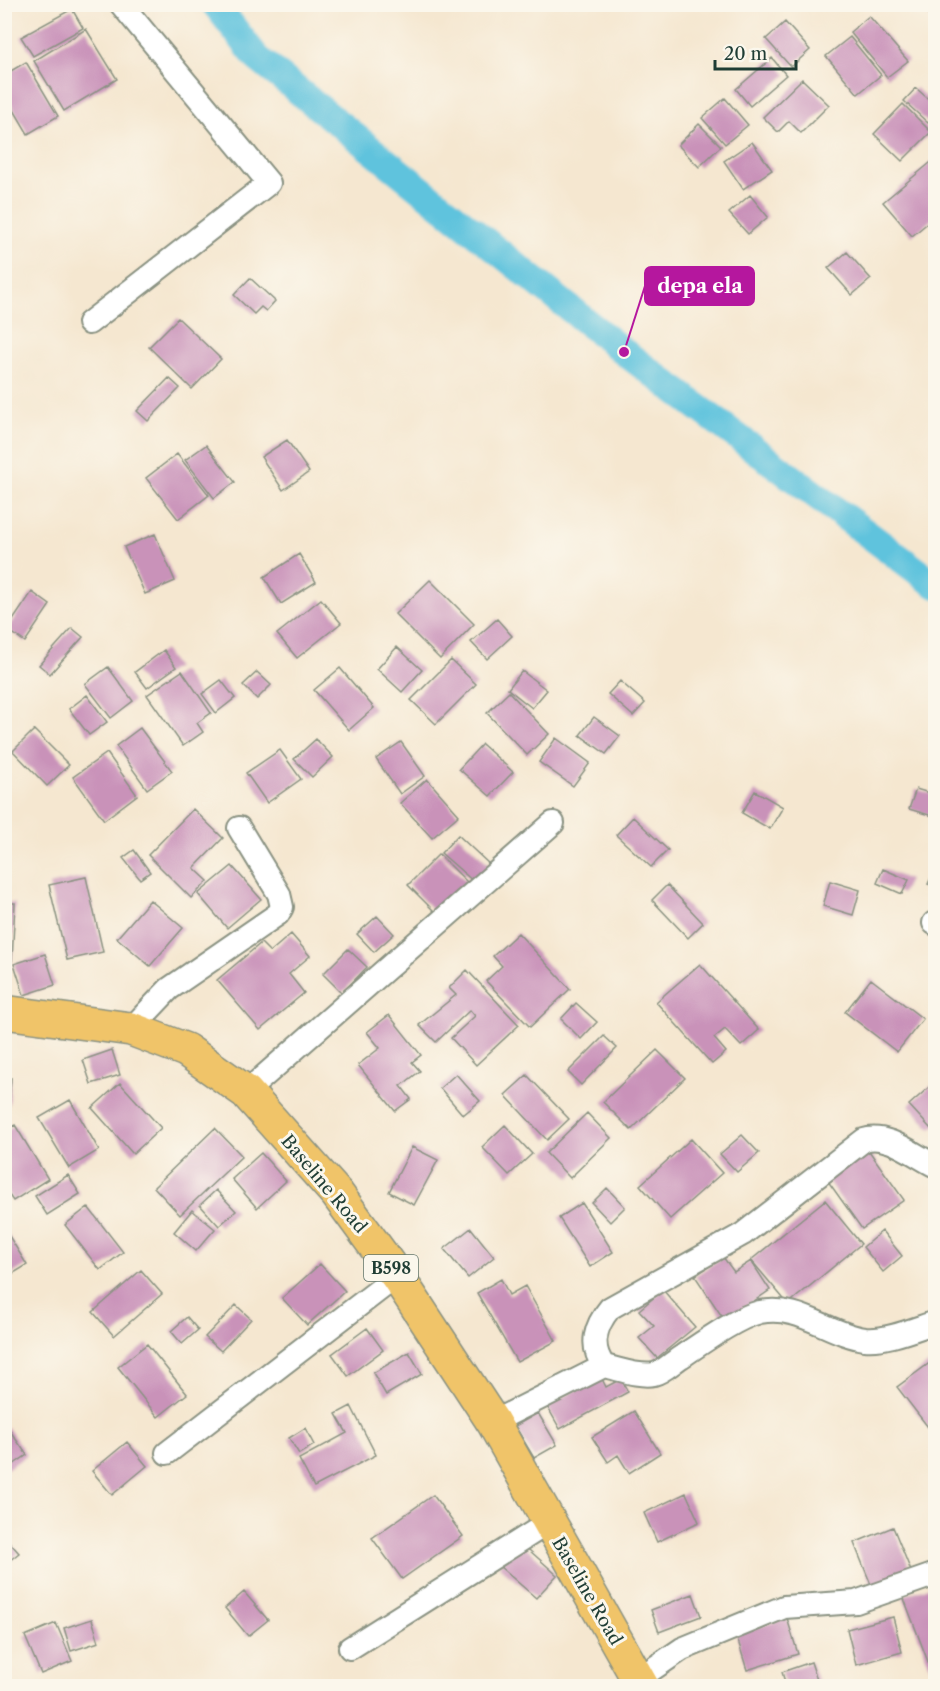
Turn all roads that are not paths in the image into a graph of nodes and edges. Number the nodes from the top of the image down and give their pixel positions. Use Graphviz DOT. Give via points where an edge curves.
graph roads {
  1 [pos="121,4"];
  2 [pos="89,323"];
  3 [pos="553,823"];
  4 [pos="239,828"];
  5 [pos="4,1012"];
  6 [pos="131,1029"];
  7 [pos="246,1092"];
  8 [pos="936,1166"];
  9 [pos="397,1276"];
  10 [pos="936,1322"];
  11 [pos="604,1366"];
  12 [pos="493,1422"];
  13 [pos="167,1453"];
  14 [pos="548,1523"];
  15 [pos="936,1574"];
  16 [pos="350,1648"];
  17 [pos="640,1683"];
  1 -- 2 [label="street" via="268,183"];
  3 -- 7 [label="street"];
  4 -- 6 [label="street" via="279,894 282,907 278,914 169,989"];
  5 -- 6 [label="main road, Baseline Road / B598"];
  6 -- 7 [label="main road, Baseline Road / B598" via="186,1050"];
  7 -- 9 [label="main road, Baseline Road / B598" via="337,1194"];
  8 -- 11 [label="street" via="883,1139 864,1140 743,1234 610,1308 596,1332 596,1351"];
  9 -- 12 [label="main road, Baseline Road / B598"];
  9 -- 13 [label="street"];
  10 -- 11 [label="street" via="866,1339 783,1310 759,1312 657,1373"];
  11 -- 12 [label="street"];
  12 -- 14 [label="main road, Baseline Road / B598"];
  14 -- 16 [label="street"];
  14 -- 17 [label="main road, Baseline Road / B598"];
  15 -- 17 [label="street" via="856,1602 784,1607 682,1649"];
}
